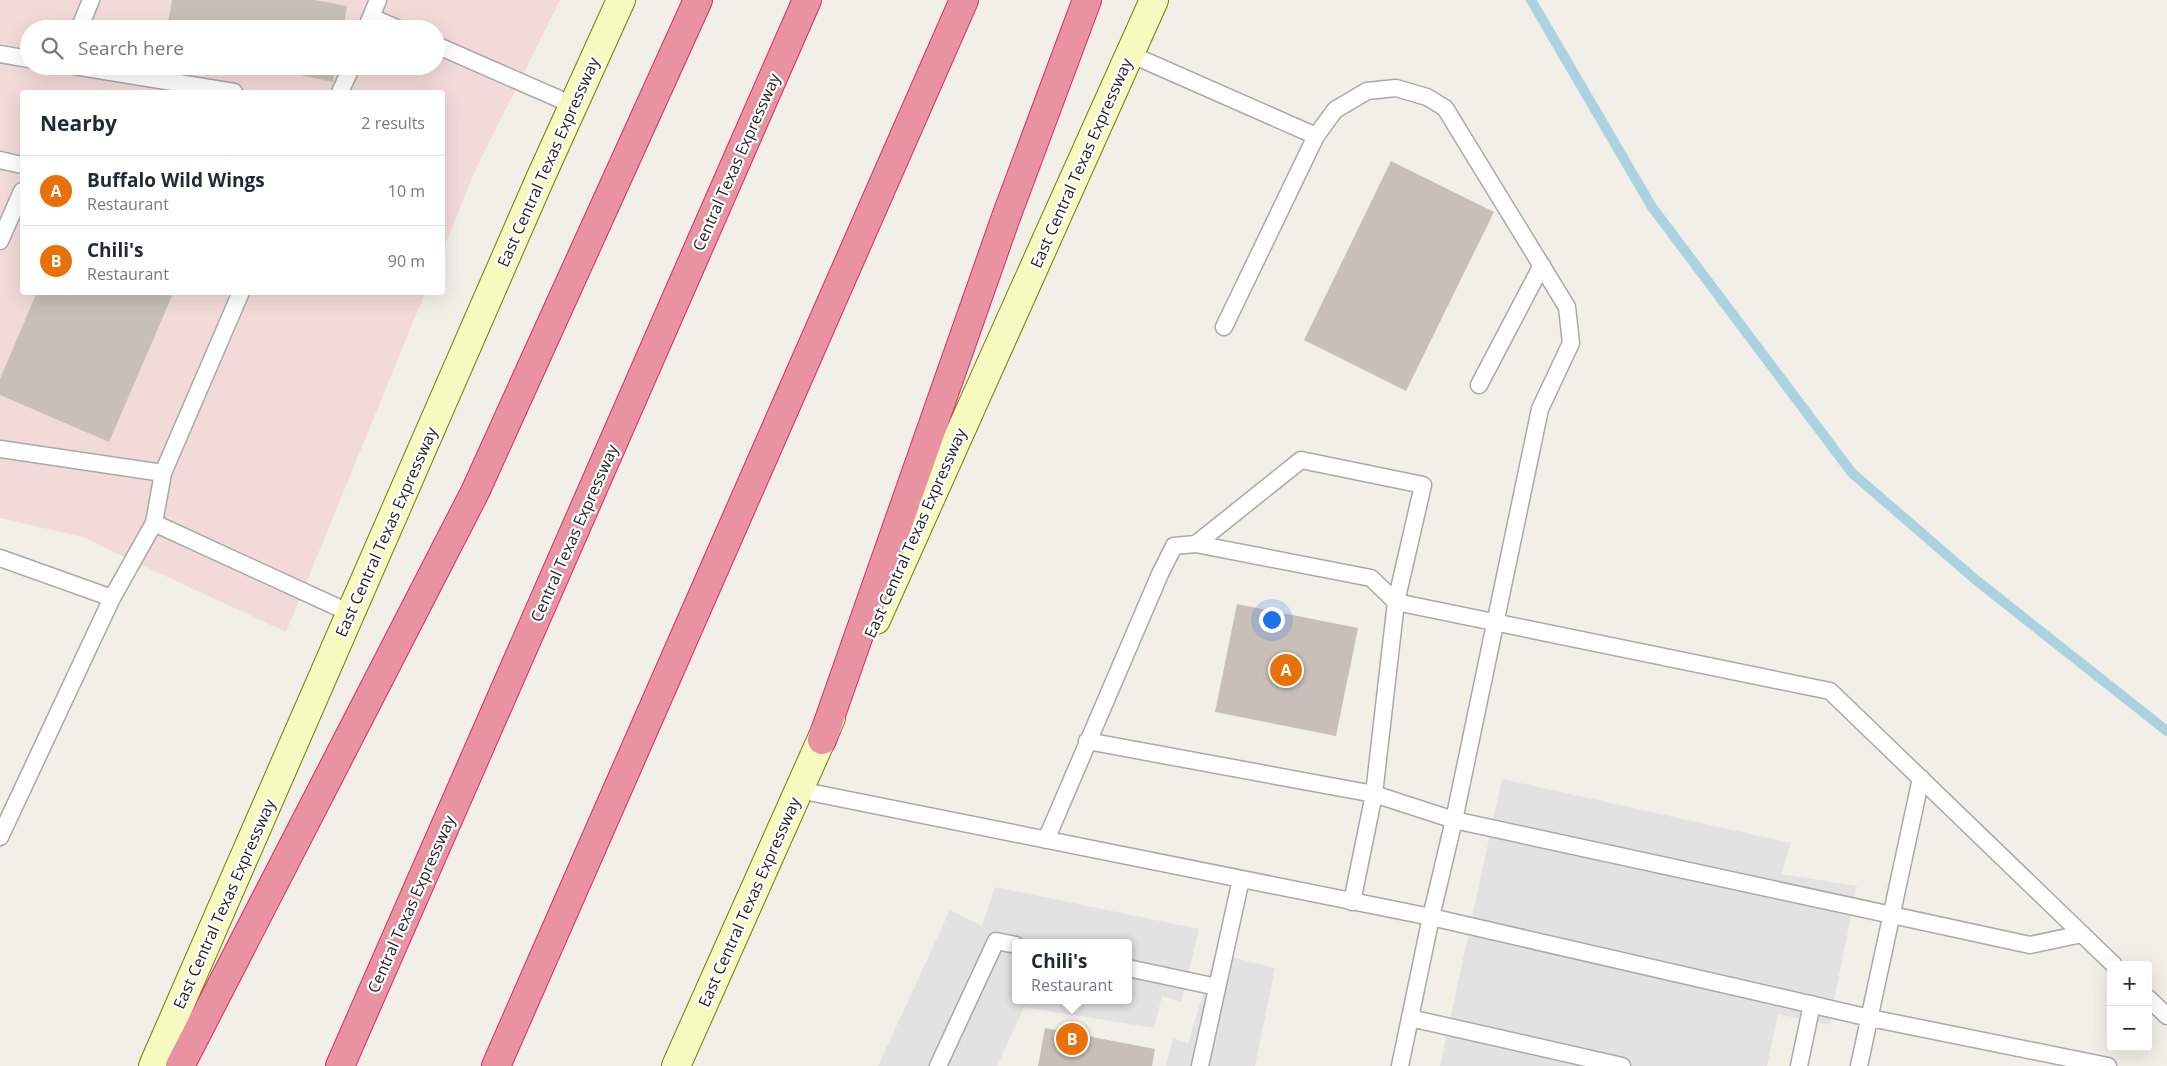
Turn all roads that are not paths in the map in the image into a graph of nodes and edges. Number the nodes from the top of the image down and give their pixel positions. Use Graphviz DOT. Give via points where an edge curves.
graph roads {
  1 [pos="91,0"];
  2 [pos="378,0"];
  3 [pos="621,0"];
  4 [pos="698,0"];
  5 [pos="807,0"];
  6 [pos="964,0"];
  7 [pos="1087,0"];
  8 [pos="1154,0"];
  9 [pos="83,20"];
  10 [pos="370,20"];
  11 [pos="445,49"];
  12 [pos="0,54"];
  13 [pos="1130,54"];
  14 [pos="20,57"];
  15 [pos="129,75"];
  16 [pos="348,75"];
  17 [pos="222,90"];
  18 [pos="341,90"];
  19 [pos="573,105"];
  20 [pos="1316,136"];
  21 [pos="0,160"];
  22 [pos="20,164"];
  23 [pos="20,196"];
  24 [pos="0,241"];
  25 [pos="1542,266"];
  26 [pos="240,295"];
  27 [pos="1224,327"];
  28 [pos="1479,385"];
  29 [pos="0,449"];
  30 [pos="163,473"];
  31 [pos="154,523"];
  32 [pos="1196,544"];
  33 [pos="0,558"];
  34 [pos="112,598"];
  35 [pos="1396,602"];
  36 [pos="350,613"];
  37 [pos="1495,622"];
  38 [pos="822,740"];
  39 [pos="1087,741"];
  40 [pos="1921,778"];
  41 [pos="799,790"];
  42 [pos="1374,794"];
  43 [pos="1454,820"];
  44 [pos="0,837"];
  45 [pos="1046,840"];
  46 [pos="1241,879"];
  47 [pos="1352,902"];
  48 [pos="1891,916"];
  49 [pos="1431,917"];
  50 [pos="2082,934"];
  51 [pos="1012,944"];
  52 [pos="2110,961"];
  53 [pos="1132,969"];
  54 [pos="1217,987"];
  55 [pos="2152,1002"];
  56 [pos="1812,1004"];
  57 [pos="2167,1016"];
  58 [pos="1410,1018"];
  59 [pos="1870,1018"];
  60 [pos="153,1066"];
  61 [pos="180,1066"];
  62 [pos="340,1066"];
  63 [pos="496,1066"];
  64 [pos="676,1066"];
  65 [pos="938,1066"];
  66 [pos="1200,1066"];
  67 [pos="1400,1066"];
  68 [pos="1622,1066"];
  69 [pos="1799,1066"];
  70 [pos="1860,1066"];
  71 [pos="2108,1066"];
  1 -- 9 [label="lane"];
  2 -- 10 [label="lane"];
  3 -- 19 [label="main road, East Central Texas Expressway"];
  4 -- 61 [label="highway" via="475,492"];
  5 -- 62 [label="highway, Central Texas Expressway"];
  6 -- 63 [label="highway"];
  7 -- 38 [label="highway" via="1003,227"];
  8 -- 13 [label="main road, East Central Texas Expressway"];
  11 -- 19 [label="lane"];
  12 -- 14 [label="lane"];
  13 -- 20 [label="lane"];
  13 -- 38 [label="main road, East Central Texas Expressway"];
  15 -- 17 [label="lane"];
  16 -- 18 [label="lane"];
  19 -- 36 [label="main road, East Central Texas Expressway"];
  20 -- 25 [label="lane" via="1335,110 1366,91 1396,88 1427,97 1445,108"];
  20 -- 27 [label="lane"];
  21 -- 22 [label="lane"];
  23 -- 24 [label="lane"];
  25 -- 28 [label="lane"];
  25 -- 37 [label="lane" via="1567,307 1571,343 1540,409"];
  26 -- 30 [label="lane"];
  29 -- 30 [label="lane"];
  30 -- 31 [label="lane"];
  31 -- 34 [label="lane"];
  31 -- 36 [label="lane"];
  32 -- 35 [label="lane" via="1371,578"];
  32 -- 35 [label="lane" via="1301,460 1423,485"];
  32 -- 39 [label="lane" via="1174,546"];
  33 -- 34 [label="lane"];
  34 -- 44 [label="lane"];
  35 -- 37 [label="lane"];
  35 -- 42 [label="lane"];
  36 -- 60 [label="main road, East Central Texas Expressway"];
  37 -- 40 [label="lane" via="1830,690"];
  37 -- 43 [label="lane"];
  38 -- 41 [label="main road, East Central Texas Expressway"];
  39 -- 42 [label="lane"];
  39 -- 45 [label="lane"];
  40 -- 48 [label="lane"];
  40 -- 50 [label="lane"];
  41 -- 45 [label="lane"];
  41 -- 64 [label="main road, East Central Texas Expressway"];
  42 -- 43 [label="lane"];
  42 -- 47 [label="lane"];
  43 -- 48 [label="lane"];
  43 -- 49 [label="lane"];
  45 -- 46 [label="lane"];
  46 -- 47 [label="lane"];
  46 -- 54 [label="lane"];
  47 -- 49 [label="lane"];
  48 -- 50 [label="lane" via="2030,945"];
  48 -- 59 [label="lane"];
  49 -- 56 [label="lane"];
  49 -- 58 [label="lane"];
  50 -- 52 [label="lane"];
  51 -- 65 [label="lane" via="996,941"];
  53 -- 54 [label="lane"];
  54 -- 66 [label="lane"];
  55 -- 57 [label="lane"];
  56 -- 59 [label="lane"];
  56 -- 69 [label="lane"];
  58 -- 67 [label="lane"];
  58 -- 68 [label="lane"];
  59 -- 70 [label="lane"];
  59 -- 71 [label="lane"];
}
